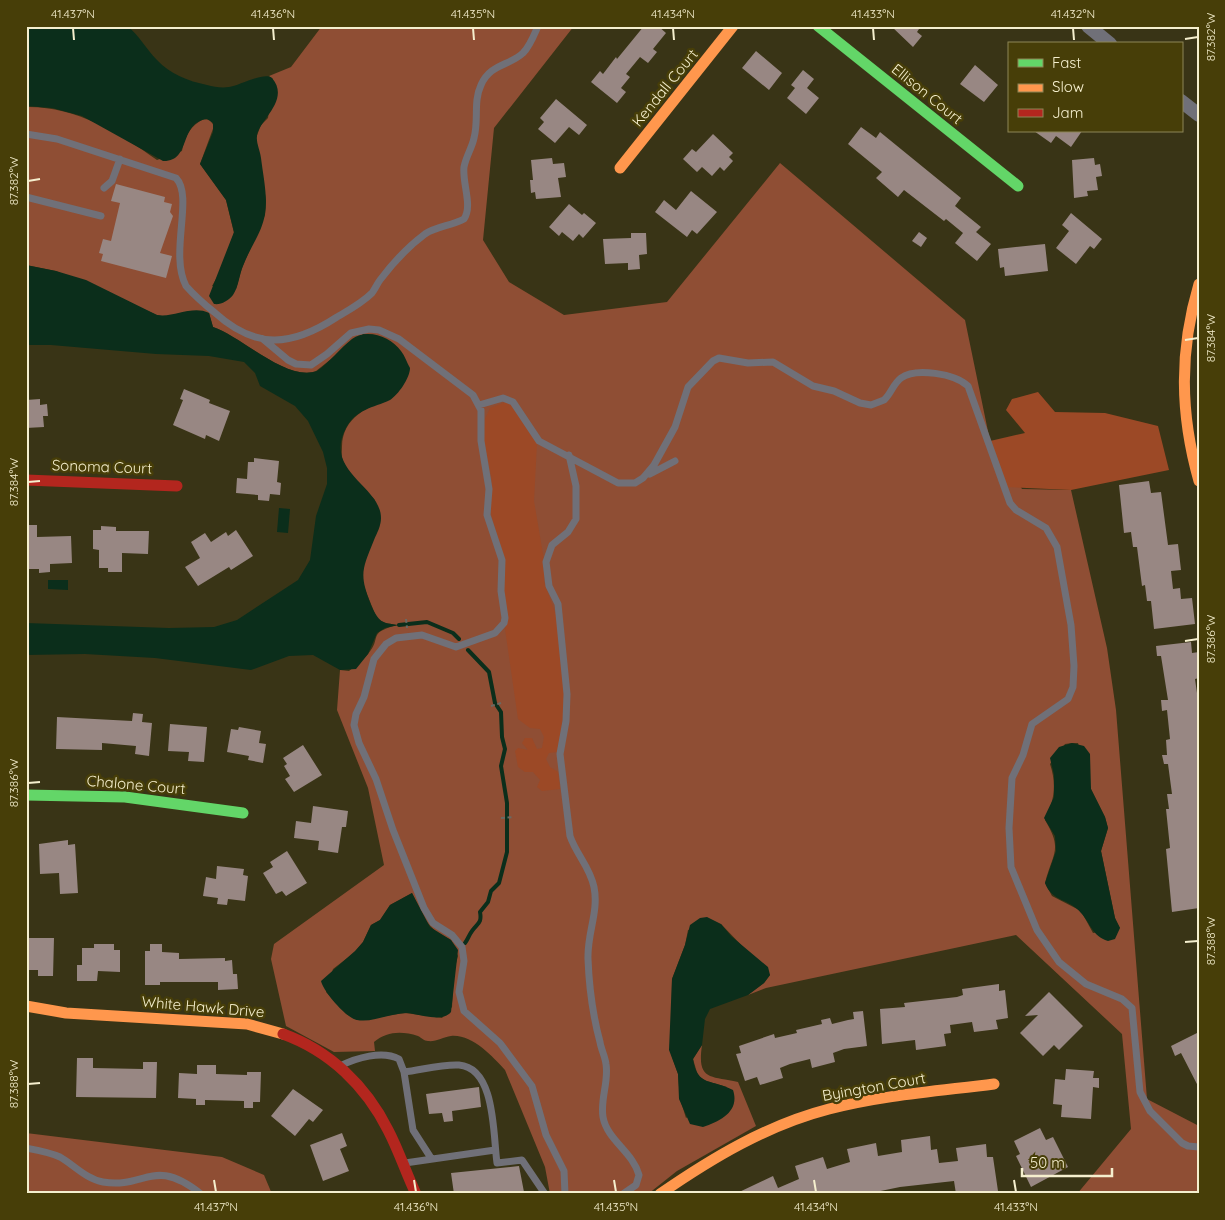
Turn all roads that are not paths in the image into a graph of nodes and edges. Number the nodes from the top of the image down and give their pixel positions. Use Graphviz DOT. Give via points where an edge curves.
graph roads {
  1 [pos="538,26"];
  2 [pos="733,26"];
  3 [pos="818,26"];
  4 [pos="1088,26"];
  5 [pos="1108,42"];
  6 [pos="1182,101"];
  7 [pos="1199,114"];
  8 [pos="26,134"];
  9 [pos="120,160"];
  10 [pos="620,168"];
  11 [pos="1018,186"];
  12 [pos="104,188"];
  13 [pos="26,197"];
  14 [pos="101,216"];
  15 [pos="1199,284"];
  16 [pos="263,339"];
  17 [pos="479,405"];
  18 [pos="569,455"];
  19 [pos="675,461"];
  20 [pos="643,478"];
  21 [pos="26,480"];
  22 [pos="1199,481"];
  23 [pos="177,486"];
  24 [pos="26,795"];
  25 [pos="243,813"];
  26 [pos="26,1006"];
  27 [pos="340,1066"];
  28 [pos="404,1072"];
  29 [pos="994,1084"];
  30 [pos="1199,1147"];
  31 [pos="26,1148"];
  32 [pos="495,1150"];
  33 [pos="431,1158"];
  34 [pos="402,1164"];
  35 [pos="201,1194"];
  36 [pos="416,1194"];
  37 [pos="545,1194"];
  38 [pos="565,1194"];
  39 [pos="623,1194"];
  40 [pos="660,1194"];
  1 -- 16 [label="lane" via="525,52 501,64 481,84 475,108 475,137 464,166 468,210 464,220 424,235 389,269 372,293 325,325 285,340"];
  2 -- 10 [label="street, Kendall Court"];
  3 -- 11 [label="street, Ellison Court"];
  4 -- 5 [label="street"];
  6 -- 7 [label="street"];
  8 -- 9 [label="lane" via="57,139"];
  9 -- 12 [label="lane" via="112,181"];
  9 -- 16 [label="lane" via="180,182 184,209 179,260 182,277 192,293 231,327"];
  13 -- 14 [label="lane"];
  15 -- 22 [label="street" via="1187,324 1181,382 1183,420"];
  16 -- 17 [label="lane" via="288,360 311,365 351,333 379,330 399,339 473,395"];
  17 -- 18 [label="lane" via="503,398 513,402 539,441"];
  17 -- 38 [label="lane" via="489,489 488,515 502,560 504,624 496,633 456,647 422,635 396,638 386,644 374,659 354,725 424,908 433,922 452,935 462,947 464,961 459,992 464,1011 500,1043 532,1086 546,1135 564,1171"];
  18 -- 20 [label="lane" via="618,483 635,483"];
  18 -- 39 [label="lane" via="576,486 576,519 568,532 552,545 546,562 546,577 558,604 567,694 560,766 570,836 590,872 596,897 588,934 588,960 607,1069 603,1116 609,1131 629,1154 639,1175 636,1184"];
  19 -- 20 [label="lane"];
  20 -- 30 [label="lane" via="666,445 688,387 713,361 727,358 748,363 773,362 813,386 867,405 884,400 895,383 908,374 949,375 968,386 1012,507 1046,528 1057,547 1071,625 1073,687 1063,704 1032,724 1012,778 1009,847 1013,874 1037,930 1059,962 1086,984 1130,1005 1142,1100 1182,1143"];
  21 -- 23 [label="street, Sonoma Court"];
  24 -- 25 [label="street, Chalone Court" via="125,798"];
  26 -- 27 [label="street, White Hawk Drive" via="66,1013 248,1024 299,1040"];
  27 -- 28 [label="lane" via="356,1058 393,1056 399,1059"];
  27 -- 34 [label="street, White Hawk Drive" via="374,1105"];
  28 -- 32 [label="lane" via="460,1065 474,1070 486,1086"];
  28 -- 33 [label="lane" via="413,1130"];
  29 -- 40 [label="street, Byington Court" via="882,1098 820,1111 734,1146"];
  31 -- 35 [label="lane" via="57,1156 100,1182 163,1174"];
  32 -- 33 [label="lane"];
  32 -- 37 [label="lane" via="497,1163 522,1160"];
  33 -- 34 [label="lane"];
  34 -- 36 [label="street, White Hawk Drive"];
}
